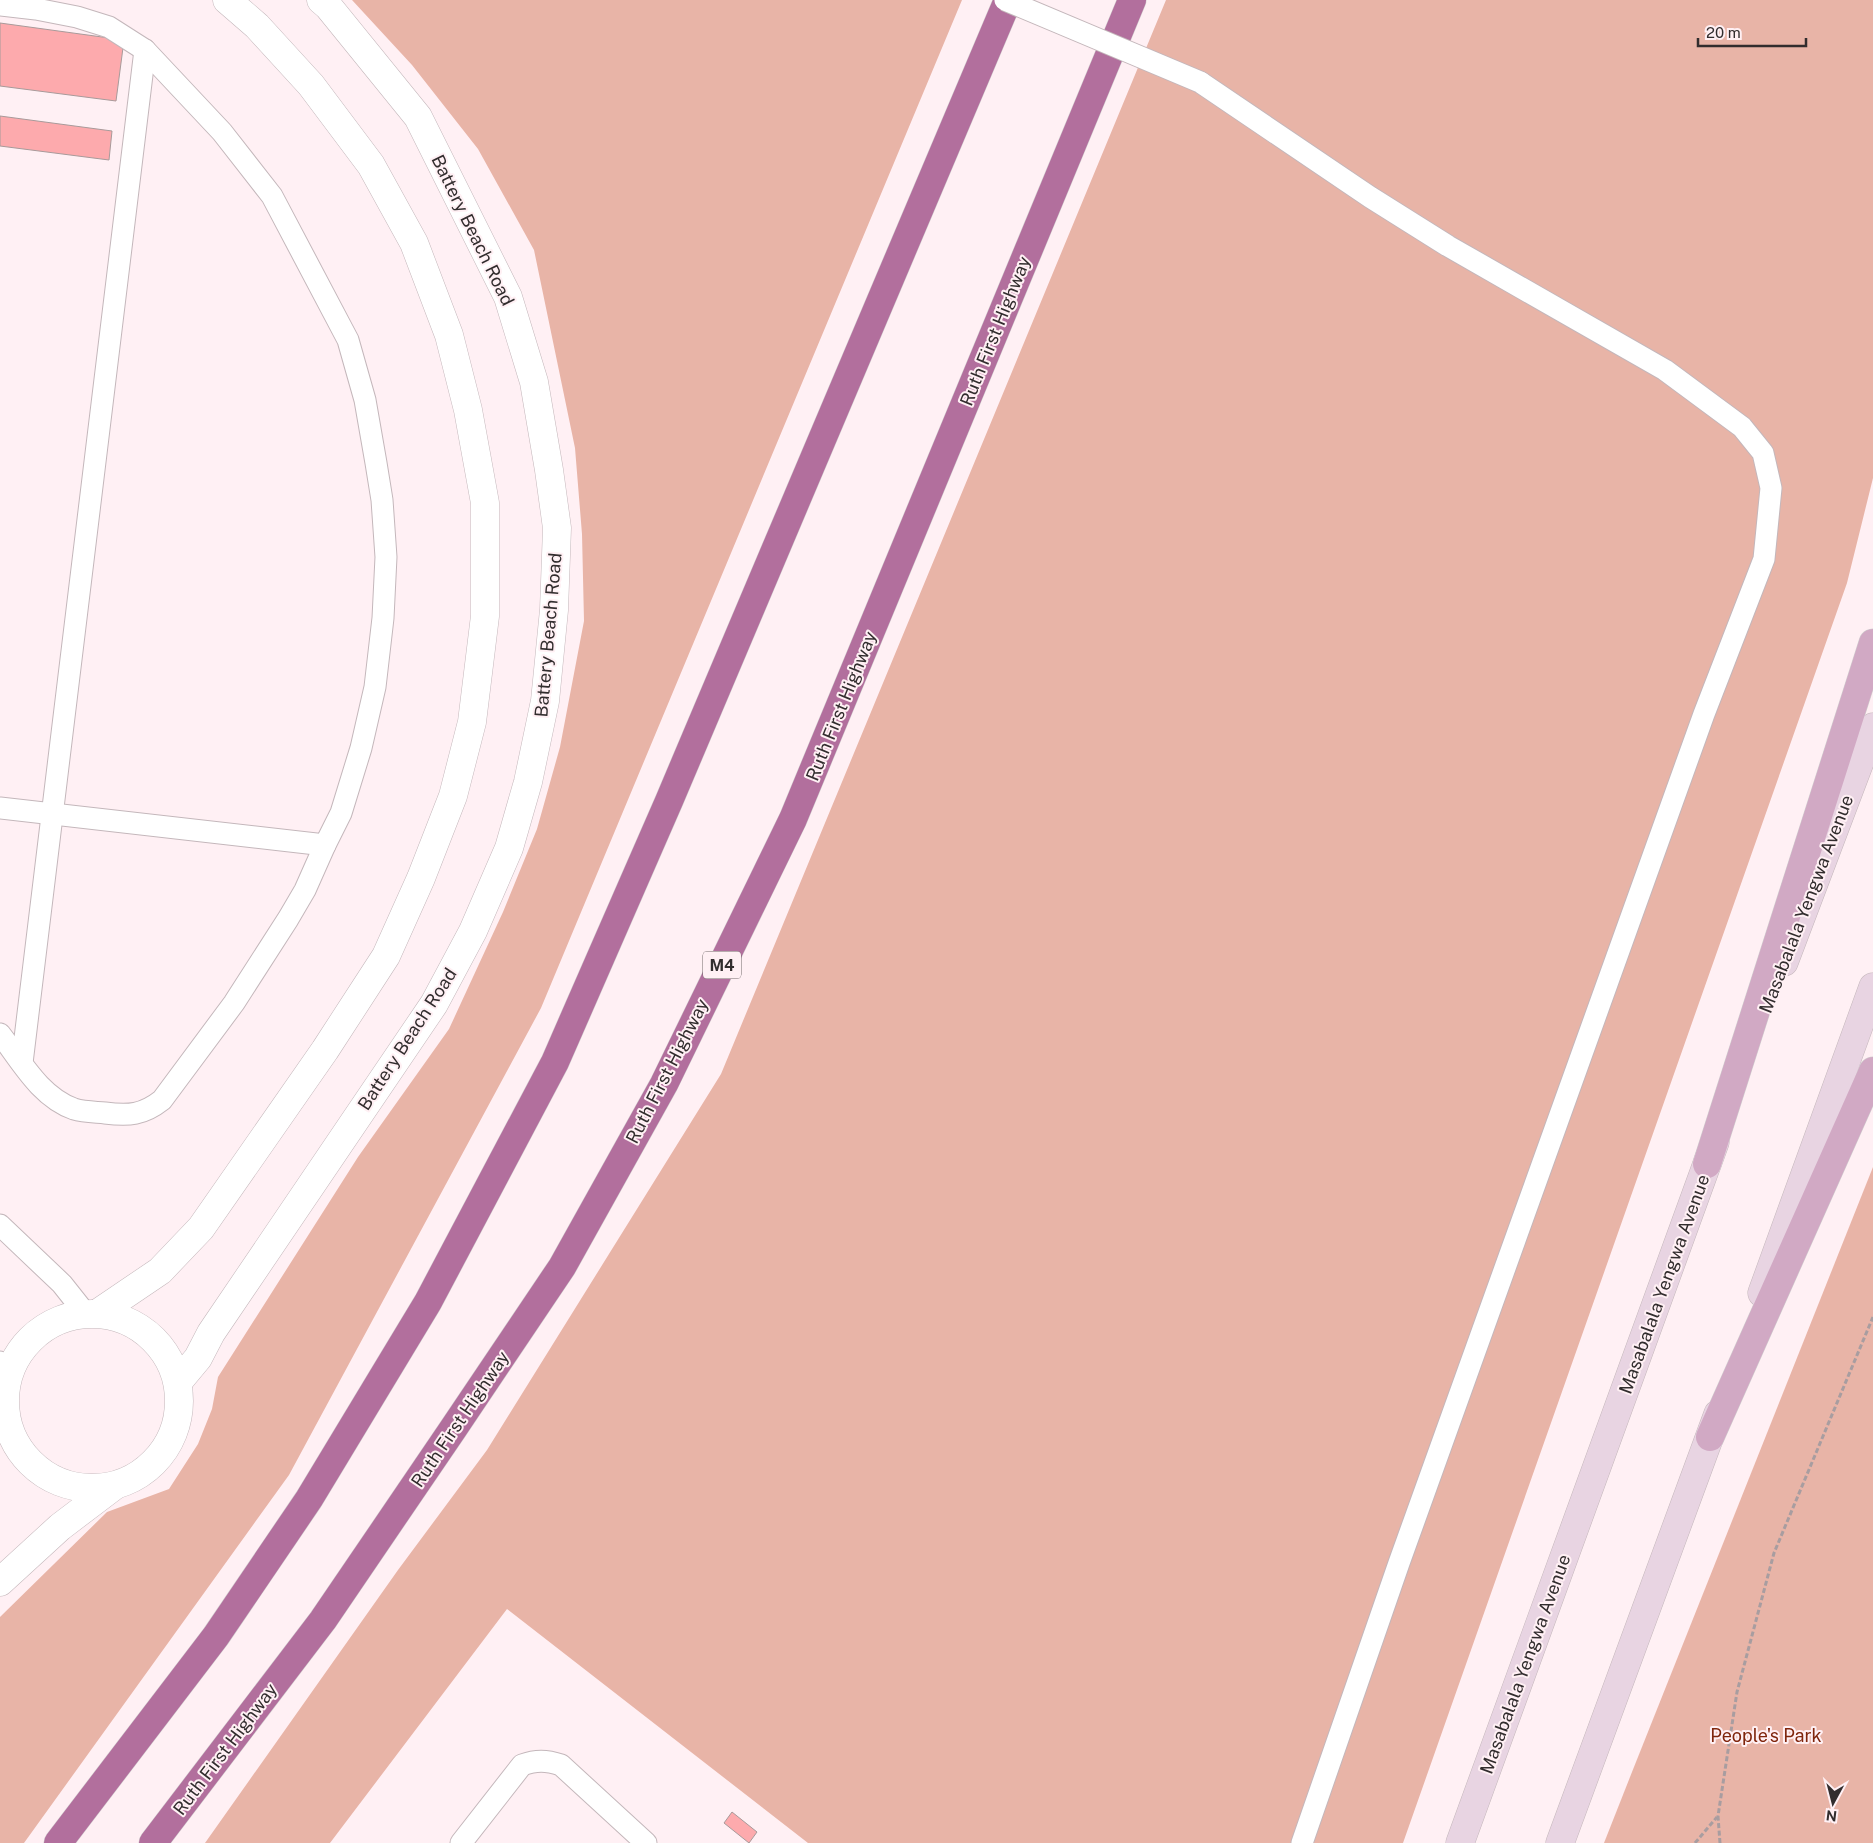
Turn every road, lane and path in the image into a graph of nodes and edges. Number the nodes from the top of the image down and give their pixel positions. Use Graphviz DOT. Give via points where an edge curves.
graph roads {
  1 [pos="227,0"];
  2 [pos="321,0"];
  3 [pos="1006,0"];
  4 [pos="1132,0"];
  5 [pos="0,6"];
  6 [pos="145,50"];
  7 [pos="1873,643"];
  8 [pos="1873,727"];
  9 [pos="0,808"];
  10 [pos="52,814"];
  11 [pos="325,845"];
  12 [pos="1873,987"];
  13 [pos="0,1034"];
  14 [pos="22,1063"];
  15 [pos="1873,1072"];
  16 [pos="1707,1164"];
  17 [pos="0,1225"];
  18 [pos="92,1313"];
  19 [pos="1873,1317"];
  20 [pos="178,1382"];
  21 [pos="3,1386"];
  22 [pos="1710,1437"];
  23 [pos="114,1486"];
  24 [pos="0,1582"];
  25 [pos="1718,1816"];
  26 [pos="640,1841"];
  27 [pos="58,1843"];
  28 [pos="153,1843"];
  29 [pos="461,1843"];
  30 [pos="1302,1843"];
  31 [pos="1460,1843"];
  32 [pos="1560,1843"];
  33 [pos="1695,1843"];
  34 [pos="1720,1843"];
  1 -- 18 [label="street" via="257,26 311,85 371,165 414,243 449,335 468,410 485,503 485,616 472,722 452,796 421,878 386,956 201,1228 160,1271"];
  2 -- 20 [label="street, Battery Beach Road" via="418,118 508,297 534,382 557,528 546,692 528,782 508,848 469,939 434,1004 211,1333 198,1358"];
  3 -- 27 [label="highway" via="669,801 555,1062 428,1302 309,1499 216,1636"];
  3 -- 30 [label="lane, bridge" via="1200,82 1370,197 1665,370 1742,427 1763,453 1771,488 1764,559 1694,742 1399,1563"];
  4 -- 28 [label="highway, Ruth First Highway / M4" via="794,820 664,1084 562,1266 459,1421 323,1620"];
  5 -- 6 [label="lane" via="85,19 109,27"];
  6 -- 10 [label="lane"];
  6 -- 11 [label="lane" via="222,132 272,196 348,340 365,400 382,500 386,557 383,618 375,688 361,748 341,813"];
  7 -- 16 [label="main road"];
  8 -- 16 [label="main road, Masabalala Yengwa Avenue"];
  9 -- 10 [label="lane"];
  10 -- 11 [label="lane"];
  10 -- 14 [label="lane"];
  11 -- 14 [label="lane" via="305,890 234,1003 162,1100 149,1110 111,1114 75,1109 56,1100"];
  12 -- 22 [label="main road"];
  13 -- 14 [label="lane"];
  15 -- 22 [label="main road"];
  16 -- 31 [label="main road, Masabalala Yengwa Avenue"];
  17 -- 18 [label="lane"];
  18 -- 20 [label="street" via="126,1319 150,1334 168,1356"];
  18 -- 21 [label="street" via="52,1322 25,1344"];
  19 -- 25 [label="path" via="1774,1553 1737,1692"];
  20 -- 23 [label="street" via="180,1408 174,1435 160,1458 139,1476"];
  21 -- 23 [label="street" via="7,1423 18,1448 36,1469 60,1483 86,1489"];
  22 -- 32 [label="main road"];
  23 -- 24 [label="street" via="60,1527"];
  25 -- 33 [label="path"];
  25 -- 34 [label="path"];
  26 -- 29 [label="lane" via="560,1765 545,1760 522,1765"];
}
